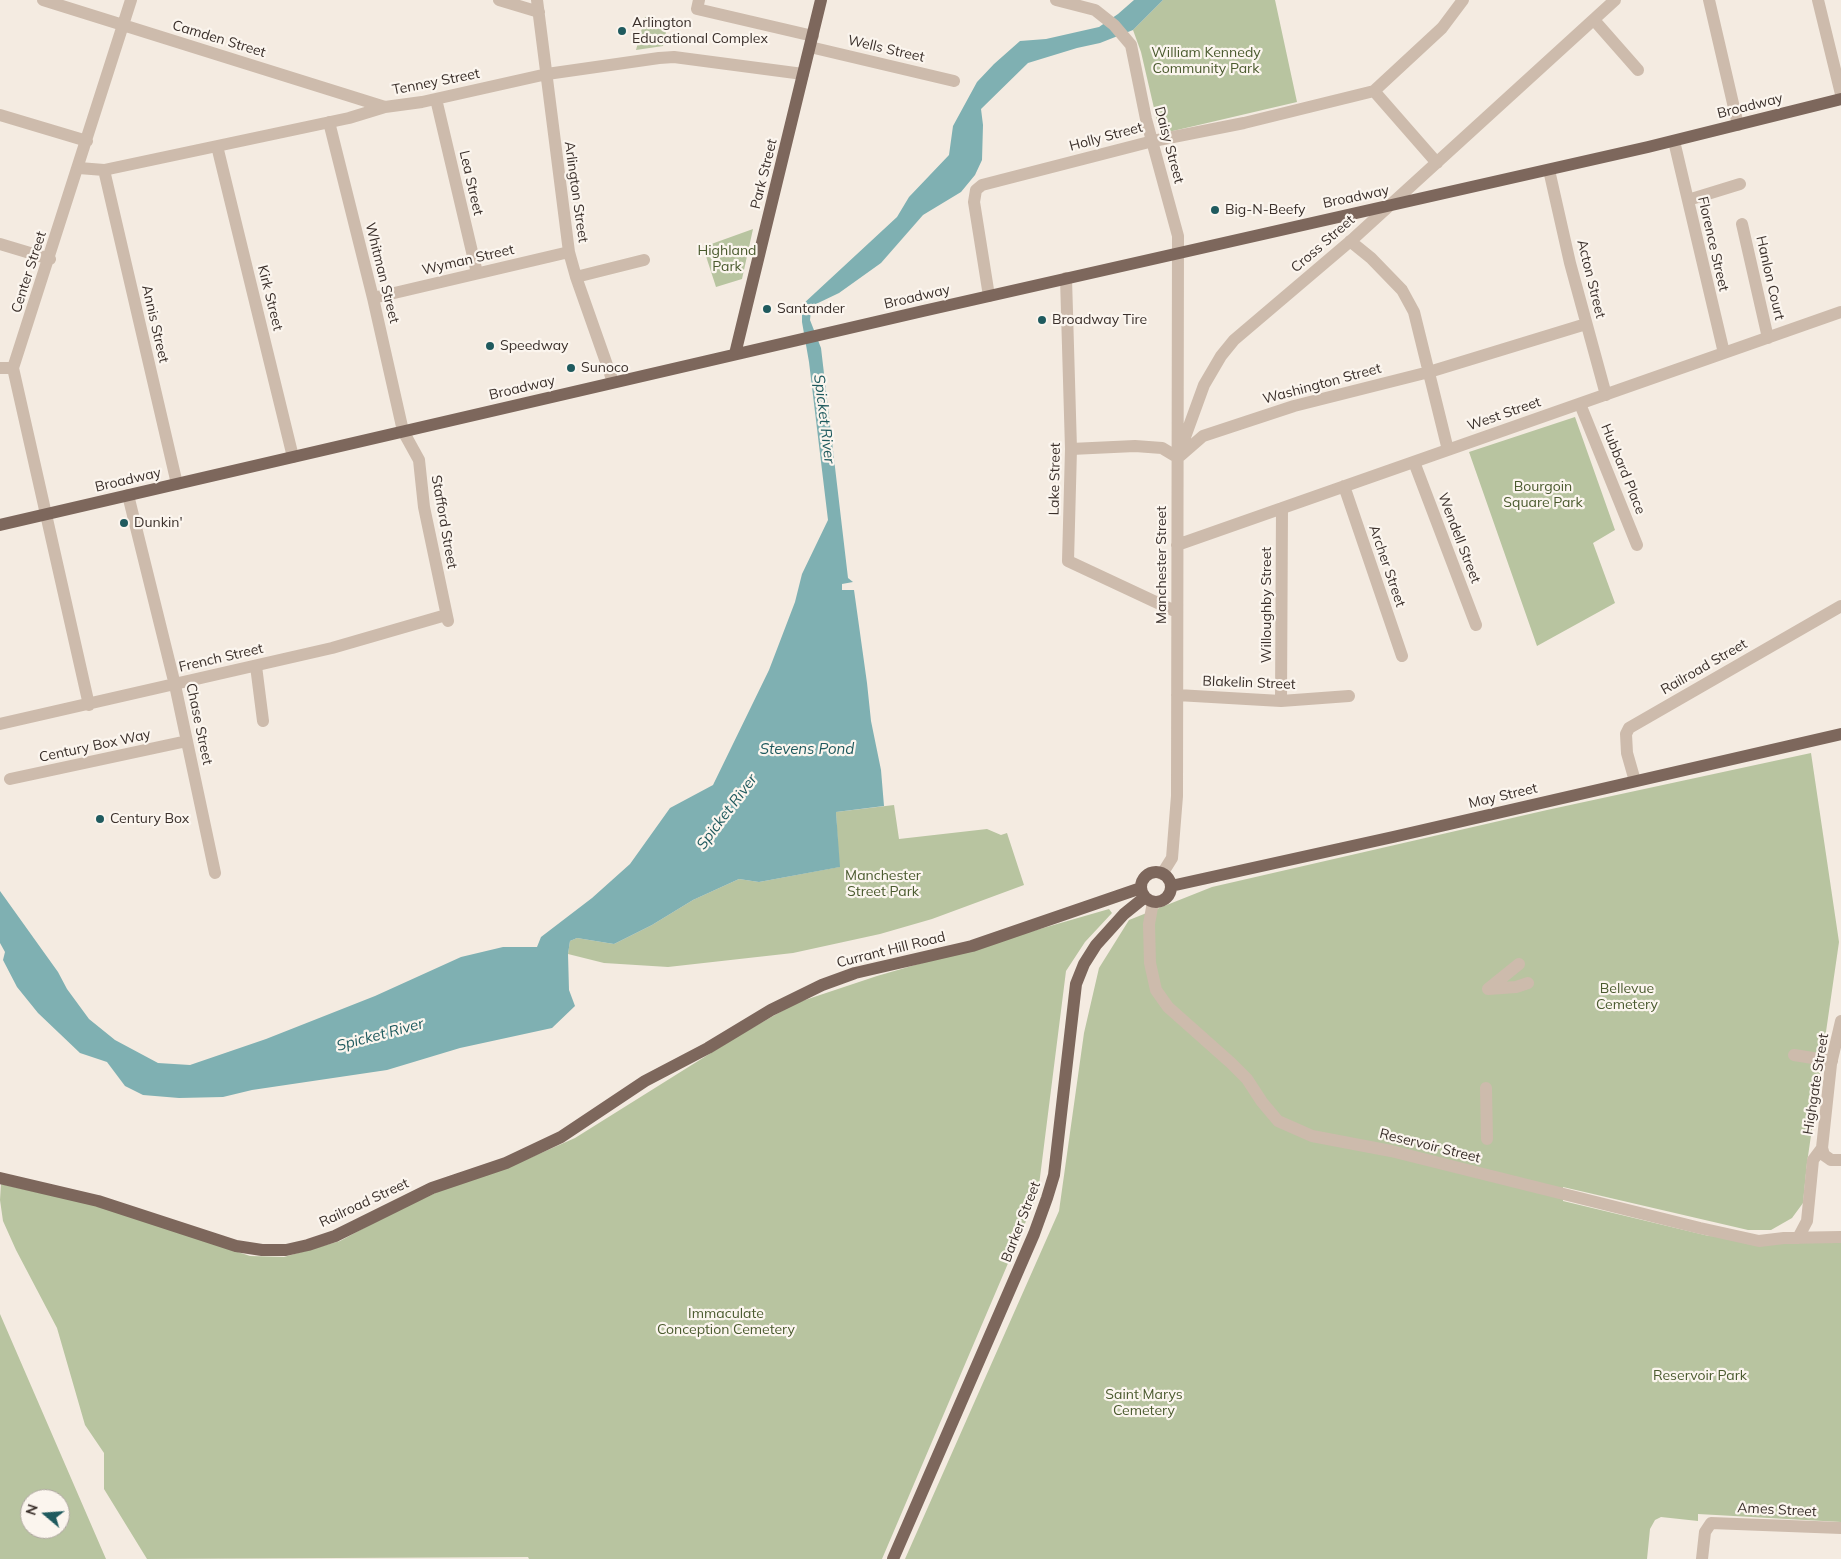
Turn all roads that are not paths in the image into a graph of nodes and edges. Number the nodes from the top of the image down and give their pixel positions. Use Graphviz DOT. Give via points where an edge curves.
graph roads {
  1 [pos="43,0"];
  2 [pos="132,0"];
  3 [pos="499,0"];
  4 [pos="699,0"];
  5 [pos="821,0"];
  6 [pos="1056,0"];
  7 [pos="1463,0"];
  8 [pos="1615,0"];
  9 [pos="1708,0"];
  10 [pos="1818,0"];
  11 [pos="538,6"];
  12 [pos="1594,20"];
  13 [pos="124,25"];
  14 [pos="811,41"];
  15 [pos="1638,70"];
  16 [pos="547,74"];
  17 [pos="804,74"];
  18 [pos="954,81"];
  19 [pos="1374,91"];
  20 [pos="1841,94"];
  21 [pos="436,99"];
  22 [pos="1841,99"];
  23 [pos="385,107"];
  24 [pos="0,115"];
  25 [pos="329,122"];
  26 [pos="1738,125"];
  27 [pos="87,141"];
  28 [pos="1153,141"];
  29 [pos="1674,141"];
  30 [pos="217,146"];
  31 [pos="1437,163"];
  32 [pos="78,168"];
  33 [pos="104,170"];
  34 [pos="1550,170"];
  35 [pos="1740,184"];
  36 [pos="1688,200"];
  37 [pos="1390,205"];
  38 [pos="1742,224"];
  39 [pos="1350,241"];
  40 [pos="0,244"];
  41 [pos="569,252"];
  42 [pos="1178,253"];
  43 [pos="50,259"];
  44 [pos="644,260"];
  45 [pos="477,273"];
  46 [pos="576,277"];
  47 [pos="1066,278"];
  48 [pos="989,296"];
  49 [pos="374,298"];
  50 [pos="1841,312"];
  51 [pos="1586,324"];
  52 [pos="1768,338"];
  53 [pos="1724,353"];
  54 [pos="735,354"];
  55 [pos="0,368"];
  56 [pos="13,368"];
  57 [pos="1429,372"];
  58 [pos="613,382"];
  59 [pos="1606,394"];
  60 [pos="1580,404"];
  61 [pos="403,431"];
  62 [pos="1072,450"];
  63 [pos="1448,450"];
  64 [pos="293,457"];
  65 [pos="1177,457"];
  66 [pos="1414,462"];
  67 [pos="177,484"];
  68 [pos="1344,486"];
  69 [pos="128,495"];
  70 [pos="1282,508"];
  71 [pos="46,514"];
  72 [pos="0,525"];
  73 [pos="1177,545"];
  74 [pos="1637,546"];
  75 [pos="1841,606"];
  76 [pos="1177,612"];
  77 [pos="447,618"];
  78 [pos="1476,626"];
  79 [pos="1402,656"];
  80 [pos="256,666"];
  81 [pos="175,684"];
  82 [pos="1177,695"];
  83 [pos="1349,696"];
  84 [pos="1281,702"];
  85 [pos="89,705"];
  86 [pos="263,721"];
  87 [pos="0,724"];
  88 [pos="1841,734"];
  89 [pos="187,741"];
  90 [pos="10,779"];
  91 [pos="1635,781"];
  92 [pos="216,873"];
  93 [pos="1162,874"];
  94 [pos="1170,886"];
  95 [pos="1146,896"];
  96 [pos="1519,964"];
  97 [pos="1528,983"];
  98 [pos="1841,1021"];
  99 [pos="1794,1054"];
  100 [pos="1832,1061"];
  101 [pos="1486,1088"];
  102 [pos="611,1104"];
  103 [pos="1486,1139"];
  104 [pos="1822,1148"];
  105 [pos="1841,1160"];
  106 [pos="0,1178"];
  107 [pos="1841,1237"];
  108 [pos="1798,1238"];
  109 [pos="1841,1528"];
  110 [pos="893,1559"];
  111 [pos="1702,1559"];
  1 -- 13 [label="street, Camden Street"];
  2 -- 13 [label="street, Center Street"];
  3 -- 11 [label="street"];
  4 -- 14 [label="street, Wells Street" via="697,9"];
  5 -- 14 [label="main road, Park Street"];
  6 -- 28 [label="street, Daisy Street" via="1095,10 1131,45"];
  7 -- 19 [label="street" via="1442,28"];
  8 -- 12 [label="street, Cross Street"];
  9 -- 26 [label="street"];
  10 -- 20 [label="street"];
  11 -- 16 [label="street, Arlington Street"];
  12 -- 15 [label="street"];
  12 -- 31 [label="street, Cross Street"];
  13 -- 23 [label="street, Camden Street"];
  13 -- 27 [label="street, Center Street"];
  14 -- 17 [label="main road, Park Street"];
  14 -- 18 [label="street, Wells Street"];
  16 -- 17 [label="street, Tenney Street" via="674,57"];
  16 -- 21 [label="street, Tenney Street"];
  16 -- 41 [label="street, Arlington Street"];
  17 -- 54 [label="main road, Park Street"];
  19 -- 28 [label="street, Holly Street"];
  19 -- 31 [label="street"];
  21 -- 23 [label="street, Tenney Street"];
  21 -- 45 [label="street, Lea Street"];
  22 -- 26 [label="main road, Broadway"];
  23 -- 25 [label="street, Tenney Street"];
  24 -- 27 [label="street"];
  25 -- 30 [label="street, Tenney Street"];
  25 -- 49 [label="street, Whitman Street"];
  26 -- 29 [label="main road, Broadway"];
  27 -- 32 [label="street, Center Street"];
  28 -- 42 [label="street, Daisy Street" via="1178,236"];
  28 -- 48 [label="street, Holly Street" via="982,185 976,190 974,202"];
  29 -- 34 [label="main road, Broadway"];
  29 -- 36 [label="street, Florence Street"];
  30 -- 33 [label="street, Tenney Street"];
  30 -- 64 [label="street, Kirk Street"];
  31 -- 37 [label="street, Cross Street"];
  32 -- 33 [label="street, Tenney Street"];
  32 -- 43 [label="street, Center Street"];
  33 -- 67 [label="street, Annis Street"];
  34 -- 37 [label="main road, Broadway"];
  34 -- 51 [label="street, Acton Street"];
  35 -- 36 [label="street"];
  36 -- 53 [label="street, Florence Street"];
  37 -- 39 [label="street, Cross Street"];
  37 -- 42 [label="main road, Broadway"];
  38 -- 52 [label="street, Hanlon Court"];
  39 -- 57 [label="street" via="1402,290 1414,312"];
  39 -- 65 [label="street, Cross Street" via="1234,340 1221,356 1204,385"];
  40 -- 43 [label="street"];
  41 -- 45 [label="street, Wyman Street"];
  41 -- 46 [label="street, Arlington Street"];
  42 -- 47 [label="main road, Broadway"];
  42 -- 65 [label="street, Manchester Street"];
  43 -- 56 [label="street, Center Street"];
  44 -- 46 [label="street"];
  45 -- 49 [label="street, Wyman Street"];
  46 -- 58 [label="street, Arlington Street"];
  47 -- 48 [label="main road, Broadway"];
  47 -- 62 [label="street, Lake Street"];
  48 -- 54 [label="main road, Broadway"];
  49 -- 61 [label="street, Whitman Street"];
  50 -- 52 [label="street, West Street"];
  51 -- 57 [label="street, Washington Street"];
  51 -- 59 [label="street, Acton Street"];
  52 -- 53 [label="street, West Street"];
  53 -- 59 [label="street, West Street"];
  54 -- 58 [label="main road, Broadway"];
  55 -- 56 [label="street"];
  56 -- 71 [label="street"];
  57 -- 63 [label="street"];
  57 -- 65 [label="street, Washington Street" via="1294,406 1203,436"];
  58 -- 61 [label="main road, Broadway"];
  59 -- 60 [label="street, West Street"];
  60 -- 63 [label="street, West Street"];
  60 -- 74 [label="street, Hubbard Place"];
  61 -- 64 [label="main road, Broadway"];
  61 -- 77 [label="street, Stafford Street" via="419,460 424,507"];
  62 -- 65 [label="street" via="1135,446 1162,448"];
  62 -- 76 [label="street, Lake Street" via="1068,561"];
  63 -- 66 [label="street, West Street"];
  64 -- 67 [label="main road, Broadway"];
  65 -- 73 [label="street, Manchester Street"];
  66 -- 68 [label="street, West Street"];
  66 -- 78 [label="street, Wendell Street"];
  67 -- 69 [label="main road, Broadway"];
  68 -- 70 [label="street, West Street"];
  68 -- 79 [label="street, Archer Street"];
  69 -- 71 [label="main road, Broadway"];
  69 -- 81 [label="street, Chase Street"];
  70 -- 73 [label="street, West Street"];
  70 -- 84 [label="street, Willoughby Street"];
  71 -- 72 [label="main road, Broadway"];
  71 -- 85 [label="street"];
  73 -- 76 [label="street, Manchester Street"];
  75 -- 91 [label="street, Railroad Street" via="1629,728 1626,734 1627,753"];
  76 -- 82 [label="street, Manchester Street"];
  77 -- 80 [label="street, French Street"];
  80 -- 81 [label="street, French Street"];
  80 -- 86 [label="street"];
  81 -- 85 [label="street, French Street"];
  81 -- 89 [label="street, Chase Street"];
  82 -- 84 [label="street, Blakelin Street"];
  82 -- 93 [label="street, Manchester Street" via="1177,788 1172,858"];
  83 -- 84 [label="street, Blakelin Street"];
  85 -- 87 [label="street, French Street"];
  88 -- 91 [label="main road, May Street"];
  89 -- 90 [label="street, Century Box Way"];
  89 -- 92 [label="street, Chase Street"];
  91 -- 94 [label="main road, May Street"];
  93 -- 94 [label="main road"];
  93 -- 95 [label="main road" via="1152,873 1142,883"];
  94 -- 95 [label="main road" via="1169,895 1157,902"];
  95 -- 102 [label="main road, Currant Hill Road" via="972,946 855,973 822,985 645,1081"];
  95 -- 108 [label="street, Reservoir Street" via="1150,963 1156,990 1168,1008 1247,1080 1278,1121 1312,1136 1391,1151 1708,1230 1759,1241"];
  95 -- 110 [label="main road, Barker Street" via="1124,914 1096,945 1076,984 1054,1175 1047,1198"];
  96 -- 97 [label="street" via="1488,989"];
  98 -- 100 [label="street, Highgate Street"];
  99 -- 100 [label="street"];
  100 -- 104 [label="street, Highgate Street"];
  101 -- 103 [label="street"];
  102 -- 106 [label="main road, Railroad Street" via="562,1137 506,1163 432,1188 335,1236 286,1250 236,1246 98,1201"];
  104 -- 105 [label="street" via="1824,1155 1831,1160"];
  104 -- 108 [label="street, Highgate Street" via="1814,1160 1806,1221"];
  107 -- 108 [label="street, Reservoir Street"];
  109 -- 111 [label="street, Ames Street" via="1712,1523 1705,1532"];
}
